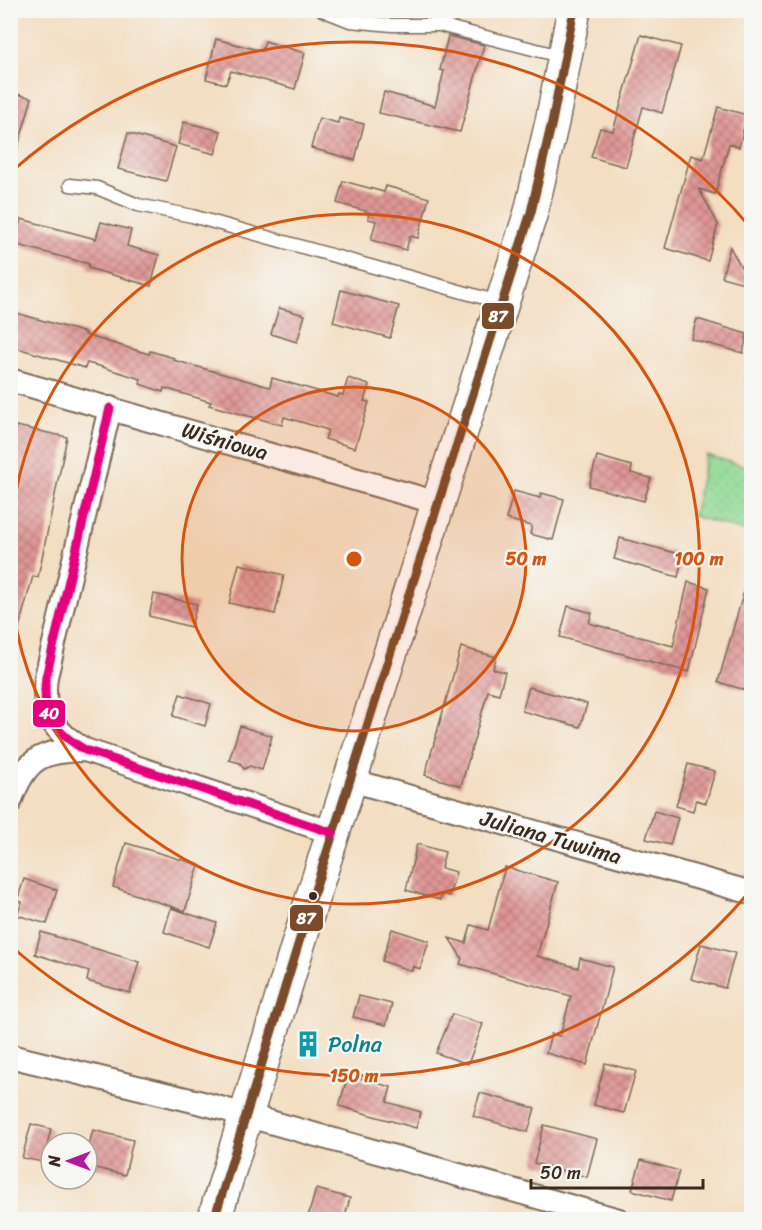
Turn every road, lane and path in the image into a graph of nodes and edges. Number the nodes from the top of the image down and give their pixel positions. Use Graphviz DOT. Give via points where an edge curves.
graph roads {
  1 [pos="322,10"];
  2 [pos="574,10"];
  3 [pos="565,57"];
  4 [pos="70,185"];
  5 [pos="503,304"];
  6 [pos="10,380"];
  7 [pos="110,408"];
  8 [pos="438,503"];
  9 [pos="85,750"];
  10 [pos="350,780"];
  11 [pos="10,802"];
  12 [pos="333,833"];
  13 [pos="752,893"];
  14 [pos="10,1056"];
  15 [pos="246,1116"];
  16 [pos="214,1220"];
  17 [pos="619,1220"];
  1 -- 3 [label="lane" via="350,21 439,25"];
  2 -- 3 [label="street"];
  3 -- 5 [label="street" via="539,180"];
  4 -- 5 [label="lane" via="97,188 138,205 192,216"];
  5 -- 8 [label="street"];
  6 -- 7 [label="street, Wiśniowa"];
  7 -- 8 [label="street, Wiśniowa"];
  7 -- 9 [label="street" via="44,687 58,731"];
  8 -- 10 [label="street"];
  9 -- 11 [label="street" via="59,750 31,764 22,774"];
  9 -- 12 [label="street"];
  10 -- 12 [label="street"];
  10 -- 13 [label="street, Juliana Tuwima"];
  12 -- 15 [label="street"];
  14 -- 15 [label="street"];
  15 -- 16 [label="street"];
  15 -- 17 [label="street"];
}
